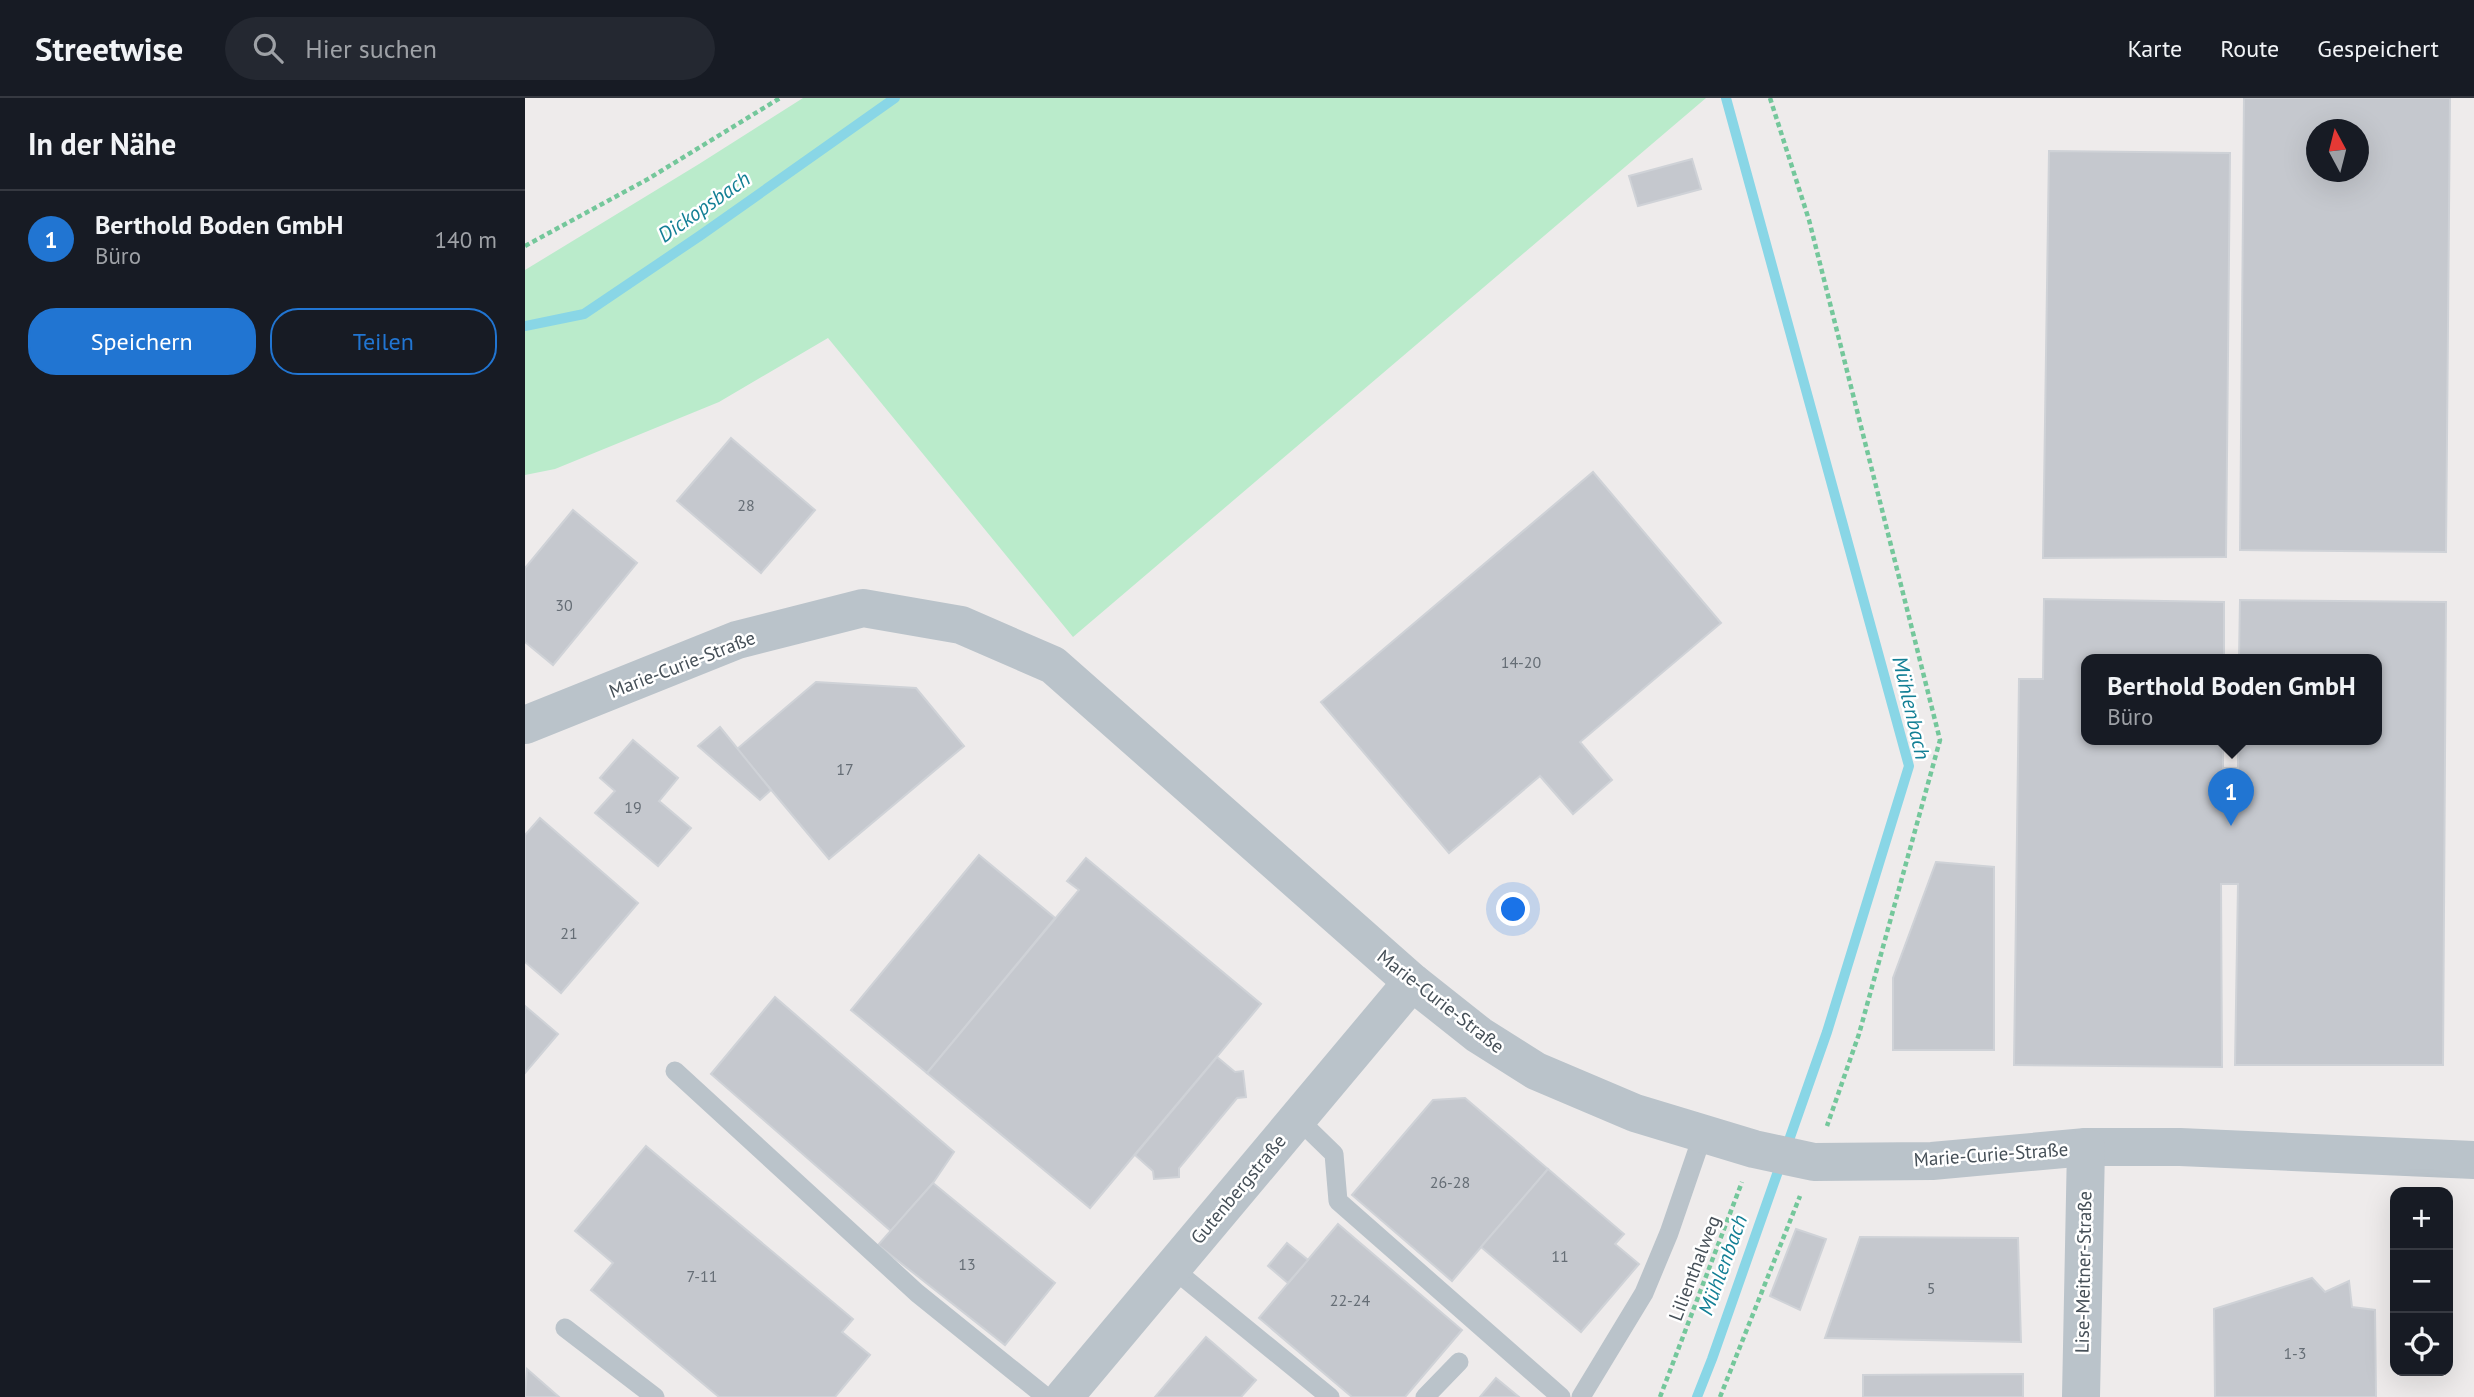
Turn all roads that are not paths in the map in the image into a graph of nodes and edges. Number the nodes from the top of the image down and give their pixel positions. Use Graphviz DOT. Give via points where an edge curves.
graph roads {
  1 [pos="525,725"];
  2 [pos="1412,982"];
  3 [pos="675,1071"];
  4 [pos="1297,1118"];
  5 [pos="1703,1134"];
  6 [pos="2086,1147"];
  7 [pos="2474,1160"];
  8 [pos="1172,1268"];
  9 [pos="565,1328"];
  10 [pos="1459,1362"];
  11 [pos="655,1397"];
  12 [pos="1046,1397"];
  13 [pos="1064,1397"];
  14 [pos="1330,1397"];
  15 [pos="1425,1397"];
  16 [pos="1561,1397"];
  17 [pos="1581,1397"];
  18 [pos="2081,1397"];
  1 -- 2 [label="street, Marie-Curie-Straße" via="737,640 863,608 961,625 1053,665"];
  2 -- 4 [label="street, Gutenbergstraße"];
  2 -- 5 [label="street, Marie-Curie-Straße" via="1479,1035 1536,1071 1635,1113"];
  3 -- 12 [label="lane" via="917,1293"];
  4 -- 8 [label="street, Gutenbergstraße"];
  4 -- 16 [label="lane" via="1334,1154 1338,1200"];
  5 -- 6 [label="street, Marie-Curie-Straße" via="1814,1162 1932,1161"];
  5 -- 17 [label="lane" via="1644,1293"];
  6 -- 7 [label="street, Marie-Curie-Straße"];
  6 -- 18 [label="street, Lise-Meitner-Straße"];
  8 -- 13 [label="street, Gutenbergstraße"];
  8 -- 14 [label="lane"];
  9 -- 11 [label="lane"];
  10 -- 15 [label="lane"];
}
